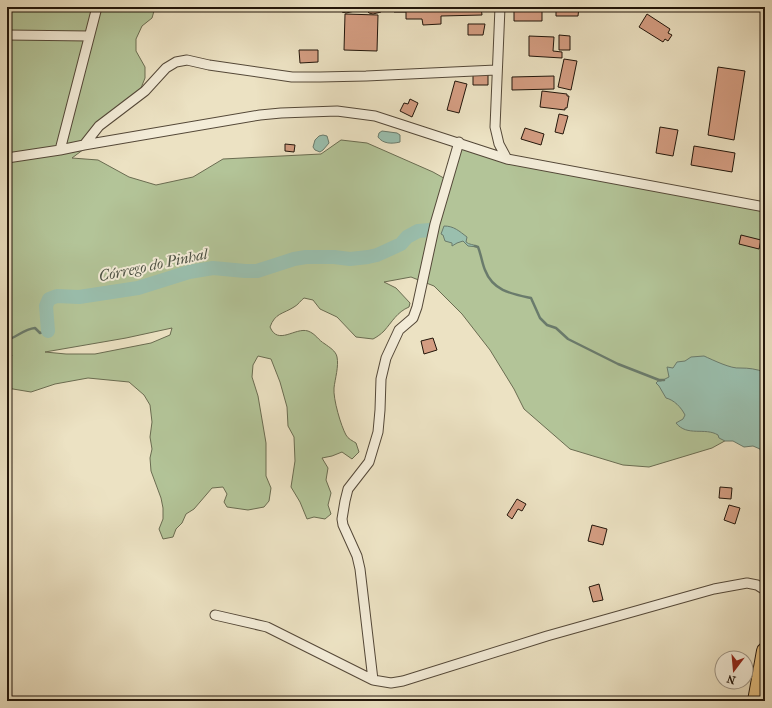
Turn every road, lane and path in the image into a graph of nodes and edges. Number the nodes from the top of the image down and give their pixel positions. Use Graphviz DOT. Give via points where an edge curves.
graph roads {
  1 [pos="97,7"];
  2 [pos="500,7"];
  3 [pos="7,35"];
  4 [pos="89,36"];
  5 [pos="496,70"];
  6 [pos="459,142"];
  7 [pos="84,145"];
  8 [pos="60,150"];
  9 [pos="7,158"];
  10 [pos="507,159"];
  11 [pos="765,207"];
  12 [pos="765,590"];
  13 [pos="215,615"];
  14 [pos="765,651"];
  15 [pos="373,680"];
  16 [pos="756,701"];
  1 -- 4 [label="street"];
  2 -- 5 [label="street"];
  3 -- 4 [label="street"];
  4 -- 8 [label="street"];
  5 -- 7 [label="street" via="320,78 292,77 187,60 176,62 166,68 145,91 99,126"];
  5 -- 10 [label="street" via="496,135"];
  6 -- 7 [label="street" via="376,116 337,111 252,116"];
  6 -- 10 [label="street"];
  6 -- 15 [label="street" via="435,224 414,318 399,330 386,358 381,379 378,432 367,465 348,489 344,508 343,524 359,563"];
  7 -- 8 [label="street"];
  8 -- 9 [label="street"];
  10 -- 11 [label="street"];
  12 -- 15 [label="street" via="746,583 714,589 547,636 403,681 391,683"];
  13 -- 15 [label="street" via="267,627"];
  14 -- 16 [label="highway"];
}
